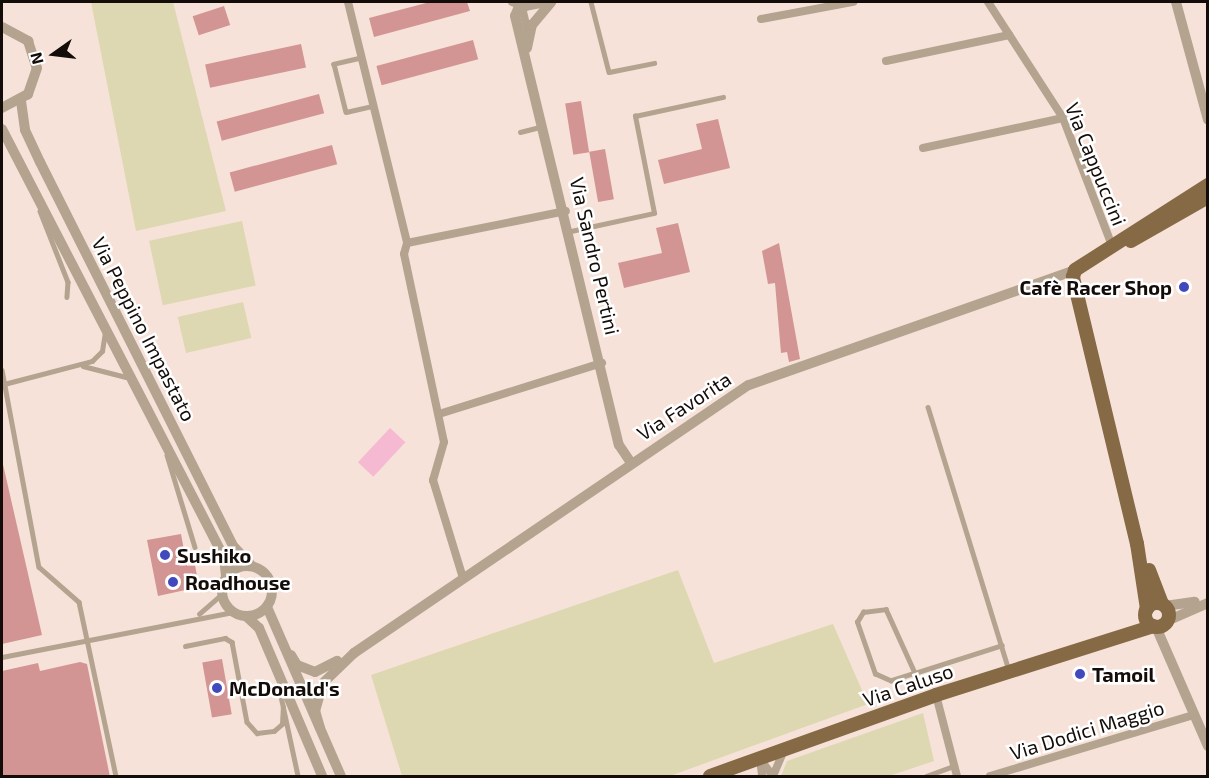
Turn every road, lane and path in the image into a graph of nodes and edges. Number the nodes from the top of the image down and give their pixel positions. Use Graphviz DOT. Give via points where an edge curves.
graph roads {
  1 [pos="348,2"];
  2 [pos="551,2"];
  3 [pos="591,2"];
  4 [pos="853,2"];
  5 [pos="988,2"];
  6 [pos="1176,2"];
  7 [pos="518,3"];
  8 [pos="761,19"];
  9 [pos="2,27"];
  10 [pos="528,34"];
  11 [pos="1010,35"];
  12 [pos="528,55"];
  13 [pos="363,57"];
  14 [pos="886,61"];
  15 [pos="654,63"];
  16 [pos="723,97"];
  17 [pos="21,101"];
  18 [pos="376,105"];
  19 [pos="2,108"];
  20 [pos="1206,109"];
  21 [pos="1063,118"];
  22 [pos="1208,120"];
  23 [pos="546,125"];
  24 [pos="2,129"];
  25 [pos="520,132"];
  26 [pos="923,148"];
  27 [pos="32,185"];
  28 [pos="1208,185"];
  29 [pos="1207,201"];
  30 [pos="566,211"];
  31 [pos="571,231"];
  32 [pos="407,243"];
  33 [pos="1115,247"];
  34 [pos="1076,270"];
  35 [pos="67,297"];
  36 [pos="105,327"];
  37 [pos="602,363"];
  38 [pos="81,366"];
  39 [pos="2,370"];
  40 [pos="133,382"];
  41 [pos="3,384"];
  42 [pos="928,407"];
  43 [pos="439,414"];
  44 [pos="165,444"];
  45 [pos="631,462"];
  46 [pos="1137,543"];
  47 [pos="195,547"];
  48 [pos="251,566"];
  49 [pos="226,577"];
  50 [pos="463,578"];
  51 [pos="222,594"];
  52 [pos="1208,601"];
  53 [pos="269,603"];
  54 [pos="1164,605"];
  55 [pos="1146,611"];
  56 [pos="233,612"];
  57 [pos="197,615"];
  58 [pos="246,616"];
  59 [pos="1159,625"];
  60 [pos="1121,635"];
  61 [pos="87,638"];
  62 [pos="1002,645"];
  63 [pos="185,646"];
  64 [pos="354,653"];
  65 [pos="2,657"];
  66 [pos="276,666"];
  67 [pos="915,672"];
  68 [pos="1010,672"];
  69 [pos="936,695"];
  70 [pos="283,707"];
  71 [pos="1193,715"];
  72 [pos="320,728"];
  73 [pos="1208,746"];
  74 [pos="784,750"];
  75 [pos="760,759"];
  76 [pos="743,765"];
  77 [pos="954,766"];
  78 [pos="763,776"];
  79 [pos="773,776"];
  80 [pos="116,777"];
  81 [pos="298,777"];
  82 [pos="322,777"];
  83 [pos="340,777"];
  84 [pos="710,777"];
  85 [pos="926,777"];
  86 [pos="957,777"];
  87 [pos="990,777"];
  1 -- 13 [label="street"];
  2 -- 7 [label="street"];
  2 -- 10 [label="street"];
  3 -- 15 [label="lane" via="609,72"];
  4 -- 8 [label="street"];
  5 -- 11 [label="street, Via Cappuccini"];
  6 -- 20 [label="street"];
  7 -- 10 [label="street"];
  7 -- 12 [label="street" via="515,16"];
  9 -- 17 [label="street" via="21,35 36,58 33,86"];
  10 -- 12 [label="street"];
  11 -- 14 [label="street"];
  11 -- 21 [label="street, Via Cappuccini"];
  12 -- 23 [label="street, Via Sandro Pertini"];
  13 -- 18 [label="street"];
  13 -- 18 [label="lane" via="334,64 346,112"];
  16 -- 31 [label="lane" via="635,116 654,213"];
  17 -- 19 [label="street"];
  17 -- 48 [label="street, Via Peppino Impastato" via="22,121 40,162 234,547"];
  18 -- 32 [label="street"];
  20 -- 22 [label="street"];
  21 -- 26 [label="street"];
  21 -- 33 [label="street, Via Cappuccini"];
  23 -- 25 [label="lane"];
  23 -- 30 [label="street, Via Sandro Pertini"];
  24 -- 27 [label="street, Via Peppino Impastato"];
  27 -- 35 [label="lane" via="68,282"];
  27 -- 36 [label="street, Via Peppino Impastato"];
  28 -- 33 [label="main road"];
  29 -- 33 [label="main road" via="1150,235"];
  30 -- 31 [label="street, Via Sandro Pertini"];
  30 -- 32 [label="street"];
  31 -- 37 [label="street, Via Sandro Pertini"];
  32 -- 43 [label="street" via="404,254"];
  33 -- 34 [label="main road"];
  34 -- 45 [label="street, Via Favorita" via="749,386"];
  34 -- 46 [label="main road" via="1073,287"];
  36 -- 38 [label="lane" via="102,351"];
  36 -- 40 [label="street, Via Peppino Impastato"];
  37 -- 43 [label="street"];
  37 -- 45 [label="street, Via Sandro Pertini" via="619,445"];
  38 -- 40 [label="lane" via="119,371"];
  38 -- 41 [label="lane"];
  39 -- 41 [label="lane"];
  40 -- 44 [label="street, Via Peppino Impastato"];
  41 -- 61 [label="lane" via="39,567 46,578 75,594"];
  42 -- 62 [label="lane"];
  43 -- 50 [label="street" via="444,442 433,480"];
  44 -- 47 [label="lane"];
  44 -- 49 [label="street, Via Peppino Impastato" via="224,557"];
  45 -- 50 [label="street, Via Favorita"];
  46 -- 54 [label="main road"];
  46 -- 55 [label="main road"];
  48 -- 49 [label="street"];
  48 -- 53 [label="street" via="271,581"];
  49 -- 51 [label="street"];
  50 -- 64 [label="street, Via Favorita"];
  51 -- 56 [label="street"];
  51 -- 57 [label="lane"];
  52 -- 54 [label="street, Via Caluso"];
  52 -- 59 [label="street, Via Caluso"];
  53 -- 58 [label="street"];
  53 -- 64 [label="street, Via Favorita" via="297,665 315,672"];
  53 -- 72 [label="street" via="269,622"];
  54 -- 55 [label="main road"];
  54 -- 59 [label="main road"];
  55 -- 59 [label="main road"];
  55 -- 60 [label="main road, Via Caluso"];
  56 -- 57 [label="lane"];
  56 -- 58 [label="street"];
  57 -- 61 [label="lane"];
  58 -- 66 [label="street" via="259,627"];
  59 -- 60 [label="main road, Via Caluso"];
  59 -- 71 [label="street"];
  60 -- 68 [label="main road, Via Caluso"];
  61 -- 65 [label="lane"];
  61 -- 80 [label="lane"];
  62 -- 67 [label="lane"];
  62 -- 68 [label="lane"];
  63 -- 70 [label="lane" via="225,638 232,642 248,722 257,733 274,731 282,724"];
  64 -- 72 [label="street, Via Favorita" via="323,683 315,711"];
  66 -- 70 [label="lane"];
  66 -- 82 [label="street"];
  67 -- 67 [label="lane" via="886,609 863,612 857,622 875,674 891,681"];
  68 -- 69 [label="main road, Via Caluso"];
  69 -- 74 [label="main road, Via Caluso"];
  69 -- 77 [label="street"];
  70 -- 81 [label="lane"];
  71 -- 73 [label="street"];
  71 -- 87 [label="street, Via Dodici Maggio"];
  72 -- 83 [label="street"];
  74 -- 75 [label="main road, Via Caluso"];
  74 -- 79 [label="street"];
  75 -- 76 [label="main road, Via Caluso"];
  75 -- 78 [label="street"];
  75 -- 79 [label="street"];
  76 -- 78 [label="street"];
  76 -- 84 [label="main road, Via Caluso"];
  77 -- 85 [label="lane"];
  77 -- 86 [label="street"];
}
